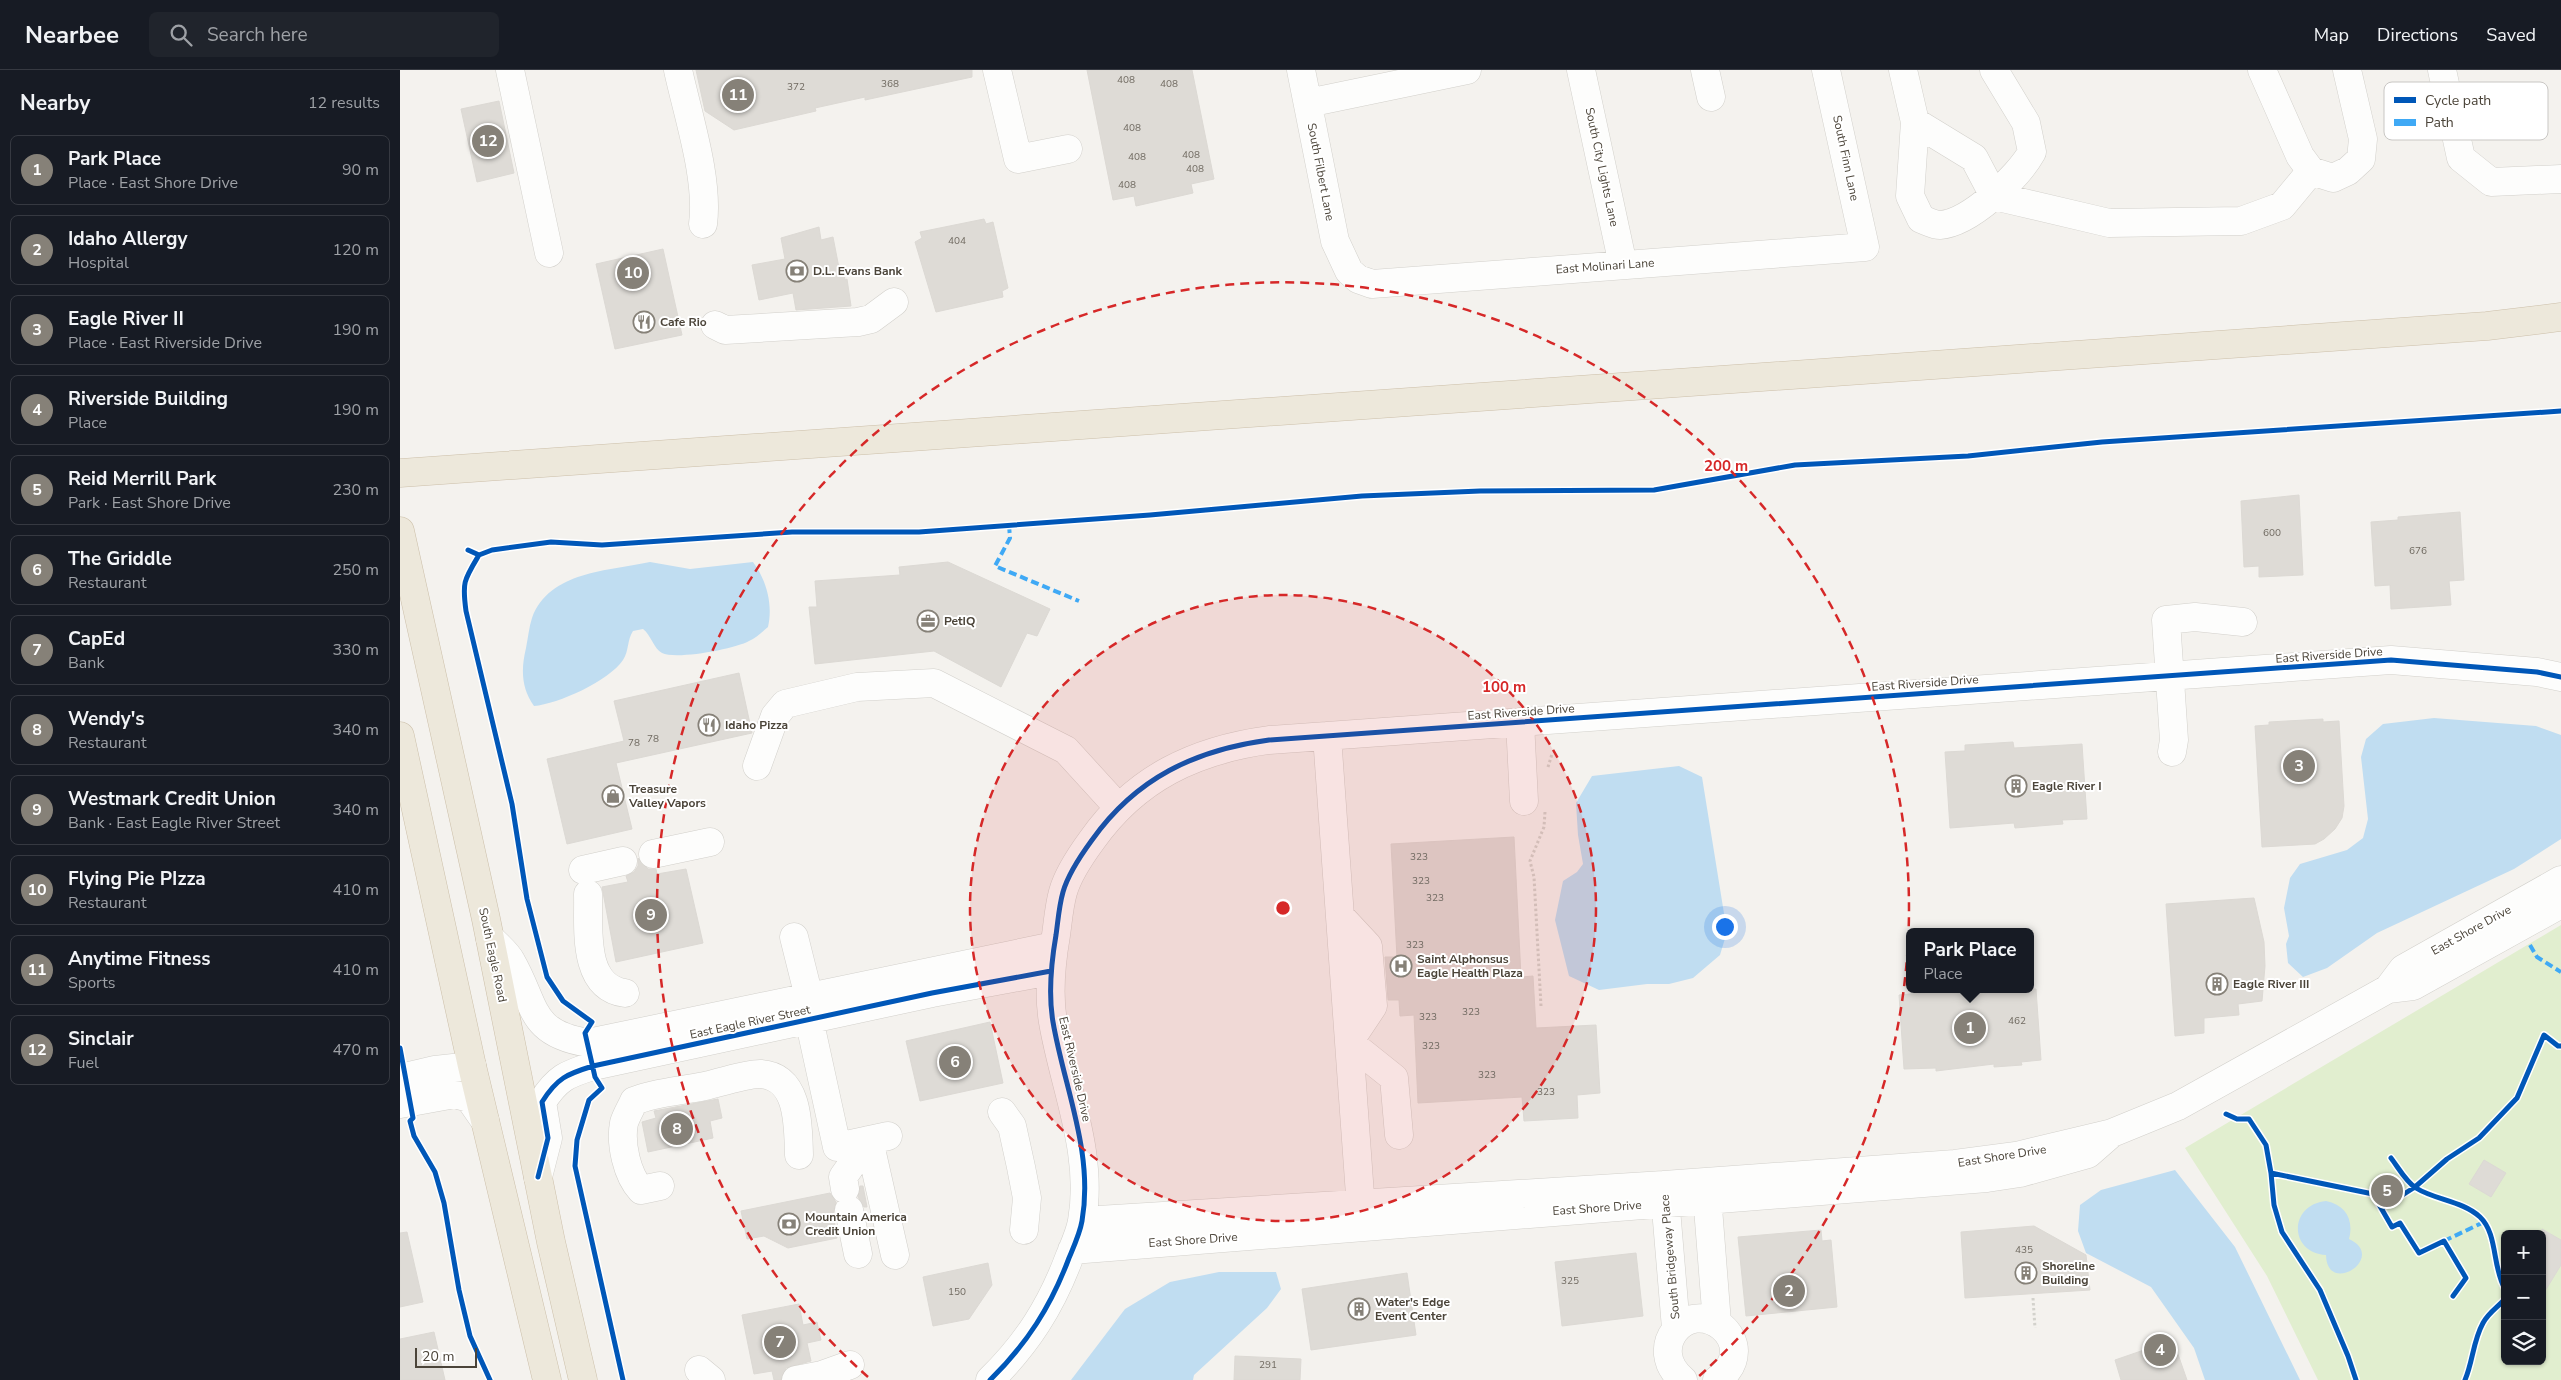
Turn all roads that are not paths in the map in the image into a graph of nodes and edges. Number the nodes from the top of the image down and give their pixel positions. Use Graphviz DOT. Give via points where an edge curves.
graph roads {
  1 [pos="510,70"];
  2 [pos="678,70"];
  3 [pos="997,70"];
  4 [pos="1301,70"];
  5 [pos="1467,70"];
  6 [pos="1581,70"];
  7 [pos="1705,70"];
  8 [pos="1826,70"];
  9 [pos="1903,70"];
  10 [pos="1994,70"];
  11 [pos="2262,70"];
  12 [pos="2347,70"];
  13 [pos="1711,97"];
  14 [pos="1308,103"];
  15 [pos="1915,122"];
  16 [pos="2457,140"];
  17 [pos="1068,149"];
  18 [pos="2311,171"];
  19 [pos="2561,179"];
  20 [pos="1994,196"];
  21 [pos="703,224"];
  22 [pos="1865,247"];
  23 [pos="549,253"];
  24 [pos="1623,265"];
  25 [pos="1349,271"];
  26 [pos="894,302"];
  27 [pos="2561,317"];
  28 [pos="715,325"];
  29 [pos="2487,326"];
  30 [pos="2561,327"];
  31 [pos="400,474"];
  32 [pos="400,531"];
  33 [pos="2243,622"];
  34 [pos="2169,676"];
  35 [pos="2561,677"];
  36 [pos="1520,722"];
  37 [pos="400,736"];
  38 [pos="1326,736"];
  39 [pos="2172,752"];
  40 [pos="757,766"];
  41 [pos="1534,805"];
  42 [pos="1118,807"];
  43 [pos="710,842"];
  44 [pos="653,854"];
  45 [pos="623,862"];
  46 [pos="2561,880"];
  47 [pos="2561,904"];
  48 [pos="794,937"];
  49 [pos="490,938"];
  50 [pos="1053,958"];
  51 [pos="2388,989"];
  52 [pos="625,992"];
  53 [pos="809,1008"];
  54 [pos="1348,1042"];
  55 [pos="472,1066"];
  56 [pos="400,1078"];
  57 [pos="400,1104"];
  58 [pos="1002,1112"];
  59 [pos="485,1121"];
  60 [pos="1399,1135"];
  61 [pos="878,1138"];
  62 [pos="798,1155"];
  63 [pos="540,1184"];
  64 [pos="660,1186"];
  65 [pos="1707,1191"];
  66 [pos="1665,1194"];
  67 [pos="1361,1216"];
  68 [pos="1082,1221"];
  69 [pos="1024,1230"];
  70 [pos="1072,1250"];
  71 [pos="858,1254"];
  72 [pos="895,1255"];
  73 [pos="1717,1323"];
  74 [pos="1676,1328"];
  75 [pos="850,1365"];
  76 [pos="547,1380"];
  77 [pos="583,1380"];
  78 [pos="796,1380"];
  79 [pos="990,1380"];
  80 [pos="1683,1380"];
  81 [pos="1717,1380"];
  1 -- 23 [label="street"];
  2 -- 21 [label="street" via="700,169 705,207"];
  3 -- 17 [label="street" via="1018,159"];
  4 -- 14 [label="street, South Filbert Lane"];
  5 -- 14 [label="street"];
  6 -- 24 [label="street, South City Lights Lane"];
  7 -- 13 [label="street"];
  8 -- 22 [label="street, South Finn Lane"];
  9 -- 15 [label="street"];
  10 -- 20 [label="street" via="2026,123 2032,152 2025,166"];
  11 -- 18 [label="street" via="2300,156"];
  12 -- 18 [label="street" via="2363,138 2361,159 2348,171 2333,178"];
  14 -- 25 [label="street, South Filbert Lane" via="1335,241"];
  15 -- 20 [label="street" via="1974,158"];
  15 -- 20 [label="street" via="1910,196 1921,219 1939,225 1962,218"];
  16 -- 19 [label="street" via="2461,158 2491,182"];
  18 -- 20 [label="street" via="2282,206 2241,221 2108,223"];
  22 -- 24 [label="street, East Molinari Lane"];
  24 -- 25 [label="street, East Molinari Lane" via="1372,284 1358,279"];
  26 -- 28 [label="street" via="871,319 858,322 725,330"];
  27 -- 29 [label="highway"];
  29 -- 30 [label="highway"];
  29 -- 31 [label="highway"];
  32 -- 49 [label="highway, South Eagle Road"];
  33 -- 34 [label="street" via="2195,617 2166,620"];
  34 -- 35 [label="street, East Riverside Drive" via="2391,660 2537,672"];
  34 -- 36 [label="street, East Riverside Drive"];
  34 -- 39 [label="street"];
  36 -- 38 [label="street, East Riverside Drive"];
  36 -- 41 [label="street"];
  37 -- 55 [label="highway"];
  38 -- 42 [label="street, East Riverside Drive" via="1233,745 1198,756 1160,775"];
  38 -- 54 [label="street"];
  40 -- 42 [label="street" via="775,716 785,704 857,687 934,683 1066,750"];
  42 -- 50 [label="street, East Riverside Drive" via="1082,854 1063,891"];
  43 -- 44 [label="street"];
  45 -- 52 [label="street" via="585,882 593,967 605,984 617,992"];
  46 -- 51 [label="street, East Shore Drive" via="2403,969"];
  47 -- 51 [label="street, East Shore Drive" via="2414,986"];
  48 -- 53 [label="street"];
  49 -- 53 [label="street, East Eagle River Street" via="511,960 530,1006 542,1023 568,1039 588,1043"];
  49 -- 63 [label="highway, South Eagle Road"];
  50 -- 53 [label="street, East Eagle River Street"];
  50 -- 68 [label="street, East Riverside Drive" via="1053,1022 1083,1160"];
  51 -- 65 [label="street, East Shore Drive" via="2178,1106 2112,1133 2088,1154 2020,1173 1987,1178"];
  53 -- 61 [label="street" via="837,1147"];
  53 -- 63 [label="street, East Eagle River Street" via="569,1074 553,1085 542,1102 548,1138"];
  54 -- 60 [label="street" via="1394,1078"];
  54 -- 67 [label="street"];
  55 -- 56 [label="street"];
  55 -- 59 [label="highway"];
  55 -- 63 [label="highway" via="495,1083 507,1132"];
  57 -- 59 [label="street" via="455,1094 469,1098"];
  58 -- 69 [label="street" via="1012,1126 1027,1198"];
  59 -- 76 [label="highway"];
  61 -- 71 [label="street" via="843,1177"];
  61 -- 72 [label="street"];
  62 -- 64 [label="street" via="798,1125 792,1096 777,1079 760,1074 670,1093 650,1094 634,1101 622,1135 631,1180 641,1190"];
  63 -- 77 [label="highway, South Eagle Road"];
  65 -- 66 [label="street, East Shore Drive"];
  65 -- 73 [label="street"];
  66 -- 67 [label="street, East Shore Drive"];
  66 -- 74 [label="street, South Bridgeway Place"];
  67 -- 68 [label="street, East Shore Drive"];
  67 -- 70 [label="street, East Shore Drive"];
  68 -- 70 [label="street, East Riverside Drive"];
  70 -- 79 [label="street, East Riverside Drive" via="1041,1320 1025,1343"];
  73 -- 74 [label="street" via="1696,1319"];
  73 -- 81 [label="street" via="1731,1338 1734,1348 1729,1368"];
  74 -- 80 [label="street" via="1667,1356 1670,1366"];
  75 -- 78 [label="street"];
}
